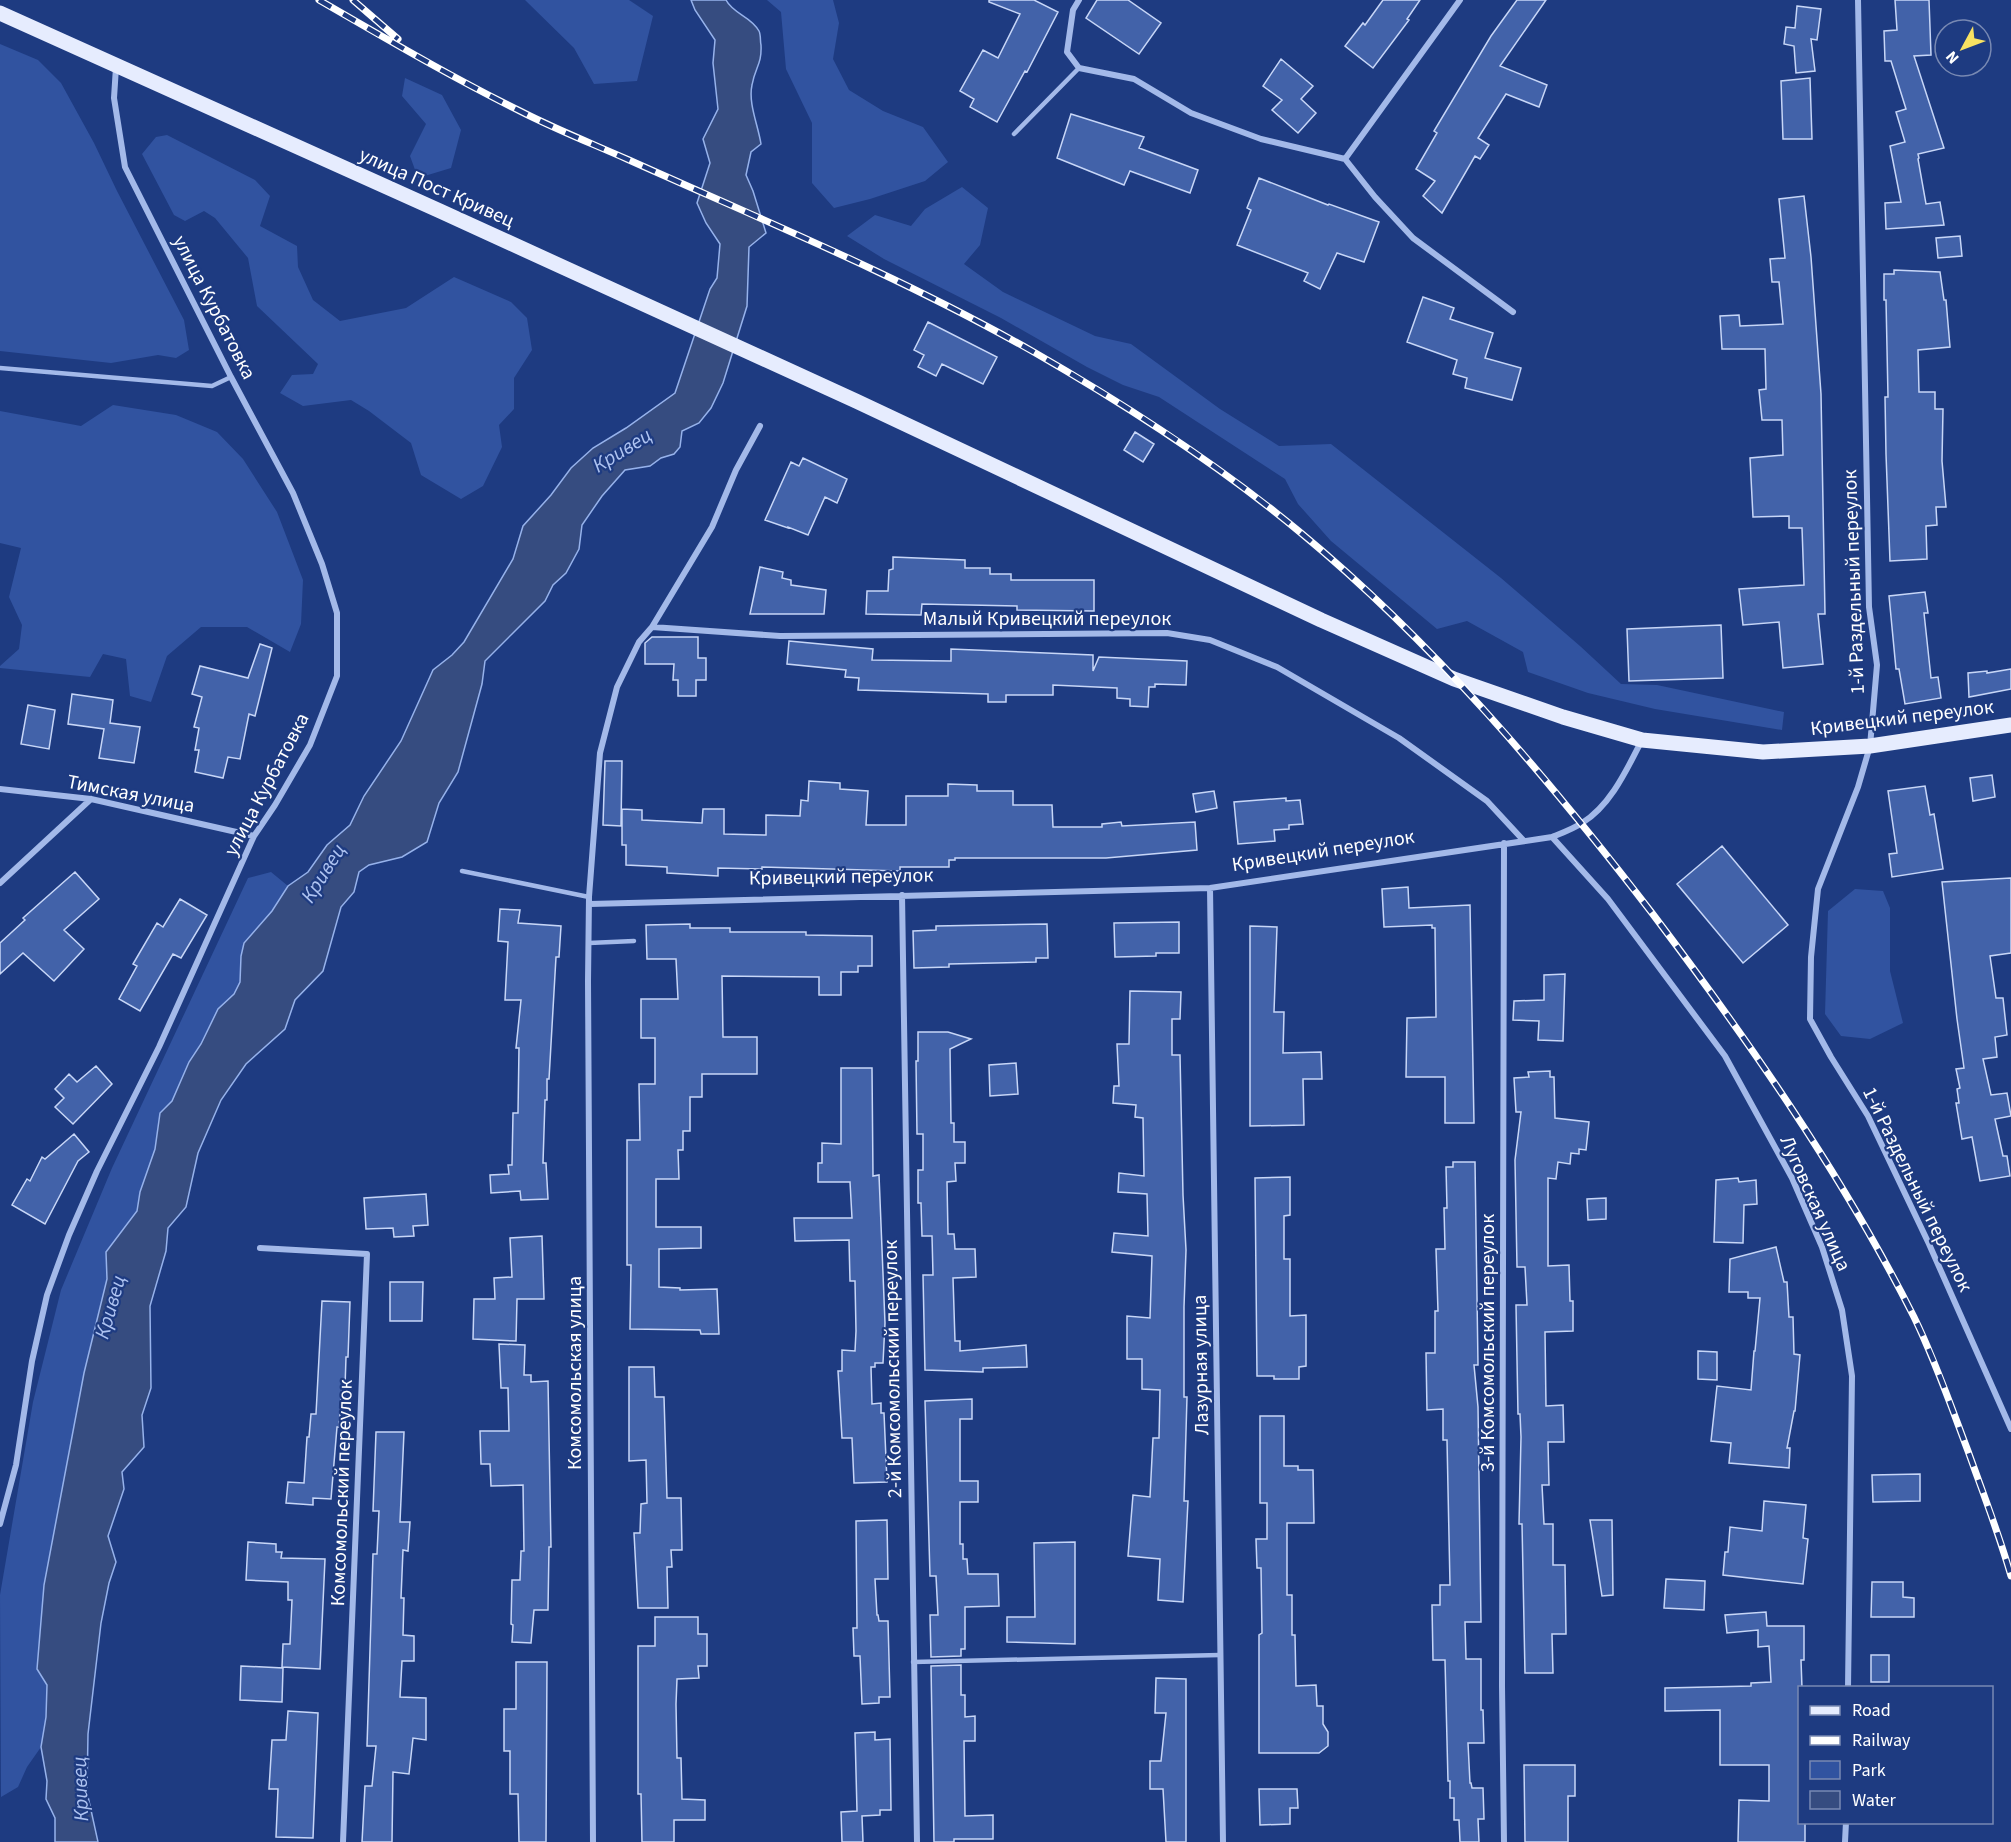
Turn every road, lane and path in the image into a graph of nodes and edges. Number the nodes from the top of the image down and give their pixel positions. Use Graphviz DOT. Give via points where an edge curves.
graph roads {
  1 [pos="1079,0"];
  2 [pos="1460,0"];
  3 [pos="1858,0"];
  4 [pos="0,13"];
  5 [pos="116,66"];
  6 [pos="1079,68"];
  7 [pos="1014,134"];
  8 [pos="1345,159"];
  9 [pos="1513,312"];
  10 [pos="0,368"];
  11 [pos="231,377"];
  12 [pos="760,426"];
  13 [pos="652,627"];
  14 [pos="2011,725"];
  15 [pos="1642,740"];
  16 [pos="1870,746"];
  17 [pos="0,789"];
  18 [pos="91,799"];
  19 [pos="254,836"];
  20 [pos="1552,837"];
  21 [pos="1524,841"];
  22 [pos="1504,843"];
  23 [pos="462,871"];
  24 [pos="0,883"];
  25 [pos="1210,888"];
  26 [pos="902,896"];
  27 [pos="590,901"];
  28 [pos="634,941"];
  29 [pos="589,943"];
  30 [pos="260,1248"];
  31 [pos="2011,1429"];
  32 [pos="0,1524"];
  33 [pos="1220,1655"];
  34 [pos="914,1662"];
  35 [pos="1848,1686"];
  36 [pos="1846,1824"];
  37 [pos="343,1842"];
  38 [pos="593,1842"];
  39 [pos="917,1842"];
  40 [pos="1222,1842"];
  41 [pos="1504,1842"];
  42 [pos="1845,1842"];
  1 -- 6 [label="street" via="1072,10 1067,52"];
  2 -- 8 [label="street"];
  3 -- 16 [label="street, 1-й Раздельный переулок" via="1869,607 1877,665"];
  4 -- 5 [label="main road, улица Пост Кривец"];
  5 -- 11 [label="street, улица Курбатовка" via="114,99 126,167"];
  5 -- 15 [label="main road, улица Пост Кривец" via="856,400 1454,679"];
  6 -- 7 [label="lane"];
  6 -- 8 [label="street" via="1134,79 1191,113 1261,139"];
  8 -- 9 [label="street" via="1413,238"];
  10 -- 11 [label="lane" via="212,386"];
  11 -- 19 [label="street, улица Курбатовка" via="293,493 337,614 337,676 310,745"];
  12 -- 13 [label="street, Комсомольская улица" via="712,526"];
  13 -- 21 [label="street, Малый Кривецкий переулок" via="780,636 1167,633 1210,640 1277,667 1399,738 1487,801"];
  13 -- 27 [label="street, Комсомольская улица" via="639,642 617,687 600,753"];
  14 -- 16 [label="main road, Кривецкий переулок"];
  15 -- 16 [label="main road, Кривецкий переулок" via="1763,753"];
  15 -- 20 [label="street, Кривецкий переулок" via="1600,808 1583,823"];
  16 -- 31 [label="street, 1-й Раздельный переулок" via="1818,889 1810,1019 1868,1116"];
  17 -- 18 [label="street, Тимская улица"];
  18 -- 19 [label="street, Тимская улица"];
  18 -- 24 [label="street"];
  19 -- 32 [label="street, улица Курбатовка" via="159,1047 97,1171 47,1295 16,1465"];
  20 -- 21 [label="street, Кривецкий переулок"];
  20 -- 35 [label="street, Луговская улица" via="1608,899 1725,1056 1792,1178 1822,1247 1842,1310 1852,1376"];
  21 -- 22 [label="street, Кривецкий переулок"];
  22 -- 25 [label="street, Кривецкий переулок"];
  22 -- 41 [label="street, 3-й Комсомольский переулок"];
  23 -- 27 [label="lane"];
  25 -- 26 [label="street, Кривецкий переулок"];
  25 -- 33 [label="street, Лазурная улица"];
  26 -- 27 [label="street, Кривецкий переулок"];
  26 -- 34 [label="street, 2-й Комсомольский переулок"];
  27 -- 29 [label="street, Комсомольская улица"];
  28 -- 29 [label="lane"];
  29 -- 38 [label="street, Комсомольская улица"];
  30 -- 37 [label="street, Комсомольский переулок" via="367,1254"];
  33 -- 34 [label="lane"];
  33 -- 40 [label="street, Лазурная улица"];
  34 -- 39 [label="street, 2-й Комсомольский переулок"];
  36 -- 42 [label="street"];
}
